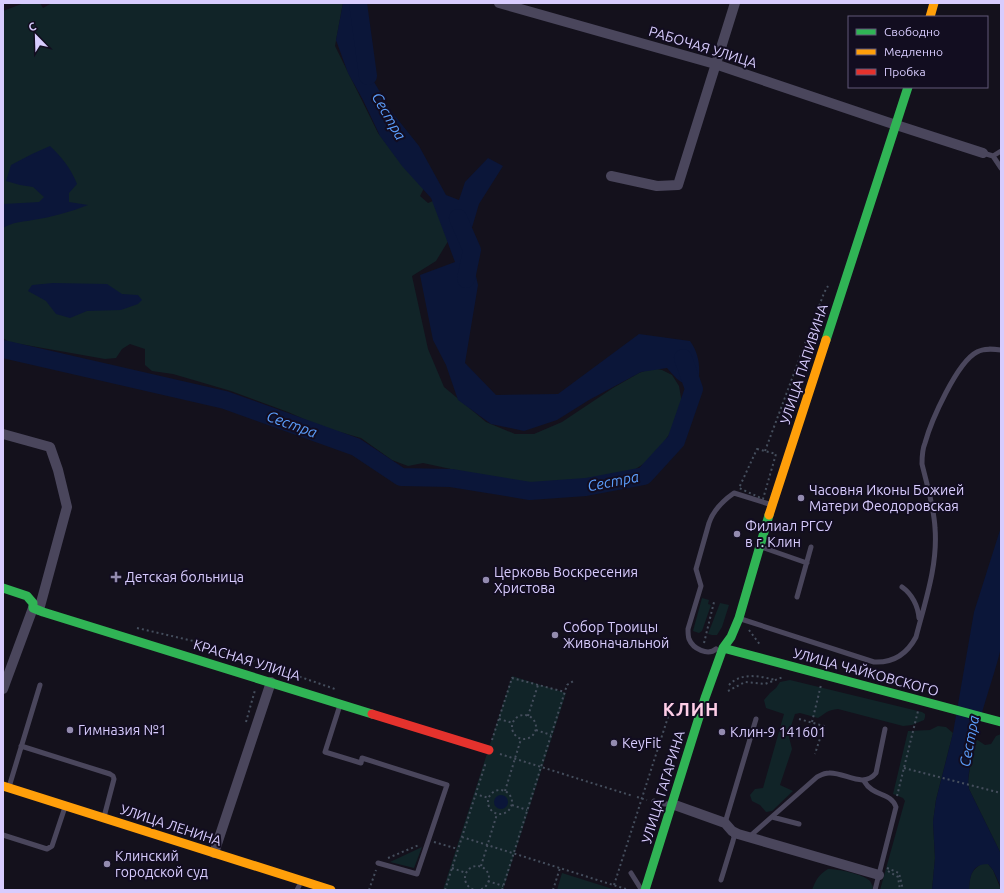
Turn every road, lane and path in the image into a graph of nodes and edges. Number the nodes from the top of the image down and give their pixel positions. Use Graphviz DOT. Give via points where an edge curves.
graph roads {
  1 [pos="499,3"];
  2 [pos="735,3"];
  3 [pos="934,3"];
  4 [pos="930,16"];
  5 [pos="715,64"];
  6 [pos="908,88"];
  7 [pos="896,125"];
  8 [pos="1001,151"];
  9 [pos="988,155"];
  10 [pos="1001,168"];
  11 [pos="611,176"];
  12 [pos="832,280"];
  13 [pos="1001,350"];
  14 [pos="3,434"];
  15 [pos="765,451"];
  16 [pos="772,505"];
  17 [pos="761,547"];
  18 [pos="811,547"];
  19 [pos="807,563"];
  20 [pos="902,587"];
  21 [pos="3,588"];
  22 [pos="797,597"];
  23 [pos="714,602"];
  24 [pos="36,609"];
  25 [pos="739,618"];
  26 [pos="751,622"];
  27 [pos="920,622"];
  28 [pos="723,648"];
  29 [pos="762,649"];
  30 [pos="702,650"];
  31 [pos="787,676"];
  32 [pos="575,680"];
  33 [pos="776,680"];
  34 [pos="271,682"];
  35 [pos="538,684"];
  36 [pos="821,684"];
  37 [pos="40,685"];
  38 [pos="729,685"];
  39 [pos="3,689"];
  40 [pos="728,691"];
  41 [pos="565,692"];
  42 [pos="340,704"];
  43 [pos="919,708"];
  44 [pos="669,714"];
  45 [pos="528,716"];
  46 [pos="499,719"];
  47 [pos="756,719"];
  48 [pos="799,719"];
  49 [pos="812,722"];
  50 [pos="1001,722"];
  51 [pos="513,723"];
  52 [pos="885,729"];
  53 [pos="536,730"];
  54 [pos="551,735"];
  55 [pos="521,739"];
  56 [pos="21,746"];
  57 [pos="490,747"];
  58 [pos="815,754"];
  59 [pos="515,759"];
  60 [pos="541,767"];
  61 [pos="904,768"];
  62 [pos="864,781"];
  63 [pos="6,787"];
  64 [pos="504,791"];
  65 [pos="1001,793"];
  66 [pos="475,794"];
  67 [pos="633,796"];
  68 [pos="637,797"];
  69 [pos="489,798"];
  70 [pos="642,799"];
  71 [pos="654,801"];
  72 [pos="895,803"];
  73 [pos="672,804"];
  74 [pos="65,806"];
  75 [pos="512,806"];
  76 [pos="527,810"];
  77 [pos="497,814"];
  78 [pos="772,817"];
  79 [pos="104,818"];
  80 [pos="725,823"];
  81 [pos="799,824"];
  82 [pos="732,831"];
  83 [pos="3,835"];
  84 [pos="462,837"];
  85 [pos="748,837"];
  86 [pos="428,840"];
  87 [pos="487,845"];
  88 [pos="458,850"];
  89 [pos="214,853"];
  90 [pos="513,854"];
  91 [pos="378,863"];
  92 [pos="481,866"];
  93 [pos="452,868"];
  94 [pos="560,868"];
  95 [pos="880,872"];
  96 [pos="466,873"];
  97 [pos="631,873"];
  98 [pos="721,880"];
  99 [pos="488,881"];
  100 [pos="614,885"];
  101 [pos="503,886"];
  102 [pos="624,889"];
  103 [pos="331,890"];
  104 [pos="369,890"];
  105 [pos="445,890"];
  106 [pos="473,890"];
  107 [pos="502,890"];
  108 [pos="553,890"];
  109 [pos="629,890"];
  110 [pos="641,890"];
  111 [pos="645,890"];
  112 [pos="875,890"];
  113 [pos="900,890"];
  1 -- 5 [label="street, РАБОЧАЯ УЛИЦА"];
  2 -- 5 [label="street"];
  3 -- 4 [label="main road"];
  5 -- 7 [label="street, РАБОЧАЯ УЛИЦА"];
  5 -- 11 [label="street" via="678,185 657,186"];
  6 -- 7 [label="main road, УЛИЦА ПАПИВИНА"];
  7 -- 9 [label="street, РАБОЧАЯ УЛИЦА"];
  7 -- 16 [label="main road, УЛИЦА ПАПИВИНА"];
  8 -- 9 [label="lane"];
  9 -- 10 [label="lane"];
  12 -- 15 [label="path" via="824,293"];
  13 -- 27 [label="lane" via="984,349 968,359 950,385 924,443 922,464 935,527 935,539 931,577"];
  14 -- 24 [label="street" via="50,447 67,507"];
  15 -- 15 [label="path" via="757,449 739,488 763,499 776,454"];
  16 -- 17 [label="main road, УЛИЦА ПАПИВИНА"];
  16 -- 30 [label="lane" via="734,494 711,516 696,569 701,586 688,629 690,640 696,648"];
  17 -- 19 [label="lane"];
  17 -- 25 [label="main road, УЛИЦА ПАПИВИНА"];
  18 -- 19 [label="lane"];
  19 -- 22 [label="lane"];
  20 -- 27 [label="lane" via="907,590 918,608"];
  21 -- 24 [label="main road" via="26,596"];
  23 -- 30 [label="path"];
  24 -- 34 [label="main road, КРАСНАЯ УЛИЦА"];
  24 -- 39 [label="street"];
  25 -- 26 [label="lane"];
  25 -- 28 [label="main road, УЛИЦА ПАПИВИНА"];
  26 -- 27 [label="lane" via="874,662 890,661 901,656 916,637"];
  26 -- 29 [label="path" via="748,629"];
  28 -- 30 [label="lane" via="713,652"];
  28 -- 50 [label="main road, УЛИЦА ЧАЙКОВСКОГО"];
  28 -- 73 [label="main road, УЛИЦА ГАГАРИНА"];
  31 -- 33 [label="path"];
  32 -- 41 [label="path" via="567,685"];
  33 -- 38 [label="path" via="747,676 736,679"];
  33 -- 40 [label="path" via="765,684 745,682"];
  34 -- 42 [label="main road, КРАСНАЯ УЛИЦА"];
  34 -- 89 [label="street"];
  35 -- 41 [label="path"];
  35 -- 45 [label="path"];
  35 -- 46 [label="path" via="512,678"];
  36 -- 49 [label="path"];
  37 -- 56 [label="lane"];
  41 -- 54 [label="path"];
  42 -- 57 [label="main road, КРАСНАЯ УЛИЦА"];
  42 -- 86 [label="lane" via="325,752 361,763 362,758 447,785"];
  43 -- 61 [label="path"];
  44 -- 70 [label="path"];
  45 -- 51 [label="path" via="520,716"];
  45 -- 53 [label="path" via="535,721"];
  46 -- 51 [label="path"];
  46 -- 57 [label="path"];
  47 -- 80 [label="lane"];
  48 -- 49 [label="path"];
  49 -- 58 [label="path" via="824,726"];
  51 -- 55 [label="path" via="514,733"];
  52 -- 62 [label="lane" via="876,773"];
  53 -- 54 [label="path"];
  53 -- 55 [label="path" via="530,738"];
  54 -- 60 [label="path"];
  55 -- 59 [label="path"];
  56 -- 63 [label="lane"];
  56 -- 79 [label="lane" via="113,776"];
  57 -- 59 [label="path"];
  57 -- 66 [label="path"];
  59 -- 60 [label="path"];
  59 -- 64 [label="path"];
  60 -- 67 [label="path"];
  60 -- 76 [label="path"];
  61 -- 65 [label="path"];
  61 -- 72 [label="path"];
  62 -- 72 [label="lane" via="871,790 890,798"];
  62 -- 78 [label="lane" via="831,773 822,774"];
  63 -- 74 [label="main road, УЛИЦА ЛЕНИНА"];
  64 -- 69 [label="path" via="496,791"];
  64 -- 75 [label="path" via="511,796"];
  66 -- 69 [label="path"];
  66 -- 84 [label="path"];
  68 -- 70 [label="path"];
  69 -- 77 [label="path" via="490,808"];
  70 -- 71 [label="path"];
  70 -- 100 [label="path"];
  71 -- 73 [label="lane"];
  72 -- 95 [label="lane"];
  73 -- 80 [label="street"];
  73 -- 111 [label="main road, УЛИЦА ГАГАРИНА"];
  74 -- 79 [label="main road, УЛИЦА ЛЕНИНА"];
  74 -- 83 [label="lane" via="52,846 47,849"];
  75 -- 76 [label="path"];
  75 -- 77 [label="path" via="507,813"];
  76 -- 90 [label="path"];
  77 -- 87 [label="path"];
  78 -- 81 [label="lane"];
  78 -- 85 [label="lane"];
  79 -- 89 [label="main road, УЛИЦА ЛЕНИНА"];
  80 -- 82 [label="street"];
  82 -- 85 [label="street"];
  82 -- 98 [label="lane" via="733,842"];
  84 -- 87 [label="path"];
  84 -- 88 [label="path"];
  85 -- 95 [label="street" via="810,856"];
  86 -- 88 [label="path"];
  86 -- 91 [label="path"];
  86 -- 91 [label="lane" via="418,874"];
  87 -- 90 [label="path"];
  87 -- 92 [label="path"];
  88 -- 93 [label="path"];
  89 -- 103 [label="main road, УЛИЦА ЛЕНИНА"];
  90 -- 94 [label="path"];
  90 -- 101 [label="path"];
  91 -- 104 [label="path"];
  92 -- 96 [label="path" via="472,867"];
  92 -- 99 [label="path" via="487,872"];
  93 -- 96 [label="path"];
  93 -- 105 [label="path"];
  94 -- 100 [label="path"];
  94 -- 108 [label="path"];
  95 -- 112 [label="lane"];
  95 -- 113 [label="path" via="888,872 898,877"];
  96 -- 106 [label="path" via="466,883"];
  97 -- 110 [label="lane"];
  99 -- 101 [label="path"];
  99 -- 106 [label="path" via="486,886"];
  100 -- 102 [label="path"];
  101 -- 107 [label="path"];
  102 -- 109 [label="path"];
}
